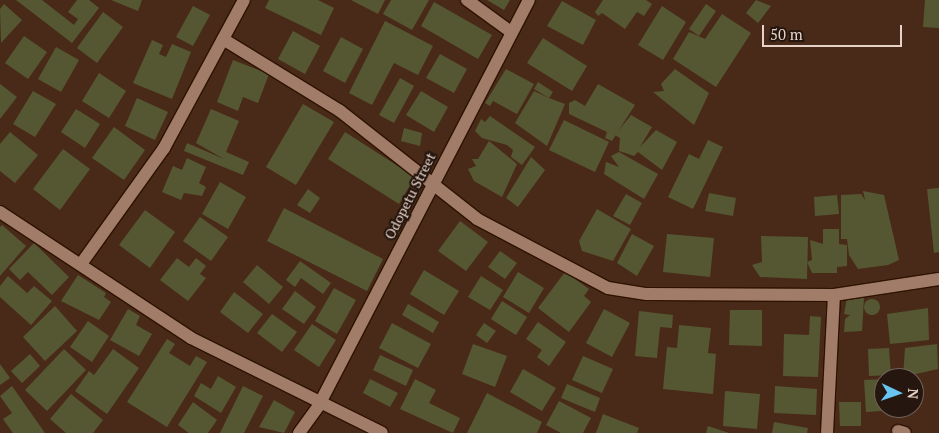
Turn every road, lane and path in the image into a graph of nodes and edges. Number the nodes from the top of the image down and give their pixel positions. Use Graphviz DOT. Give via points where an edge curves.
graph roads {
  1 [pos="244,0"];
  2 [pos="467,0"];
  3 [pos="530,0"];
  4 [pos="511,32"];
  5 [pos="223,39"];
  6 [pos="432,186"];
  7 [pos="0,212"];
  8 [pos="81,264"];
  9 [pos="939,279"];
  10 [pos="834,295"];
  11 [pos="318,405"];
  12 [pos="298,433"];
  13 [pos="382,433"];
  14 [pos="826,433"];
  1 -- 5 [label="street"];
  2 -- 4 [label="street"];
  3 -- 4 [label="street, Odopetu Street"];
  4 -- 6 [label="street, Odopetu Street"];
  5 -- 6 [label="street" via="340,111"];
  5 -- 8 [label="street" via="164,148"];
  6 -- 10 [label="street" via="477,219 608,288 646,294"];
  6 -- 11 [label="street, Odopetu Street"];
  7 -- 8 [label="street"];
  8 -- 11 [label="street" via="191,338"];
  9 -- 10 [label="street"];
  10 -- 14 [label="street"];
  11 -- 12 [label="street, Odopetu Street"];
  11 -- 13 [label="street"];
}
